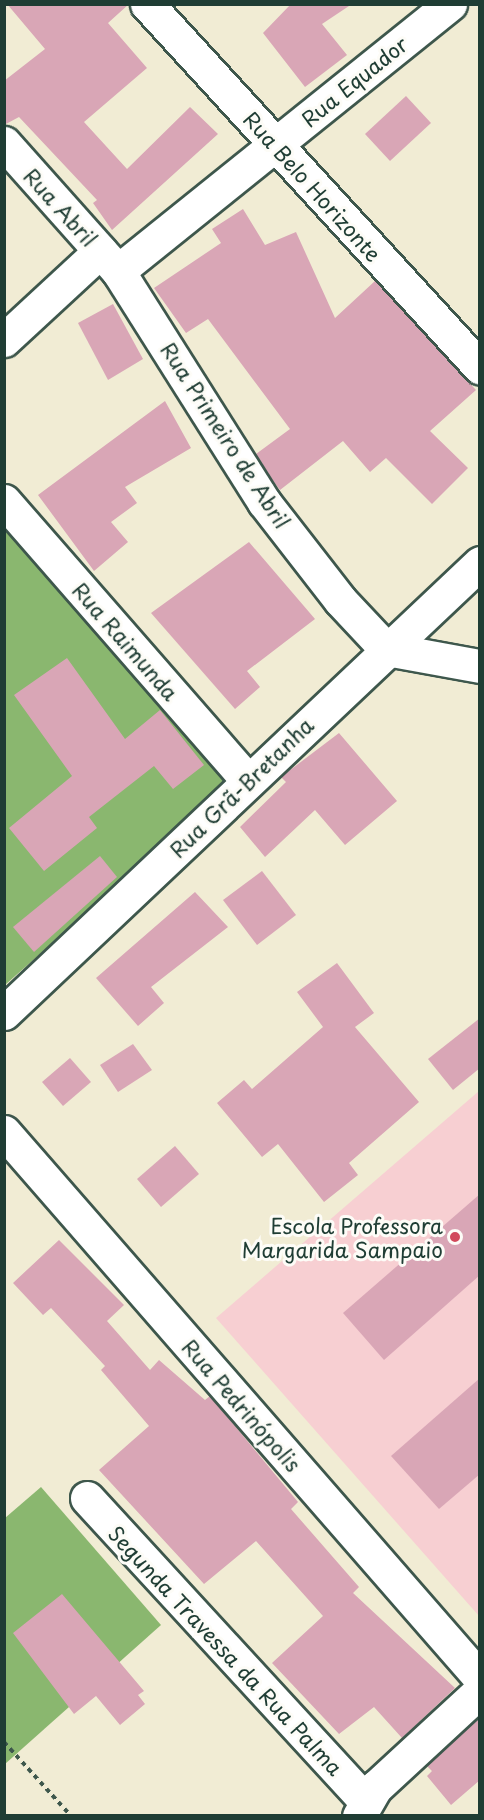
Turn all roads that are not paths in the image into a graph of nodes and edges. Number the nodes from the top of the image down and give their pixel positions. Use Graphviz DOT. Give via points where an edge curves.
graph roads {
  1 [pos="147,4"];
  2 [pos="450,4"];
  3 [pos="4,143"];
  4 [pos="275,145"];
  5 [pos="109,261"];
  6 [pos="4,340"];
  7 [pos="480,368"];
  8 [pos="4,501"];
  9 [pos="480,563"];
  10 [pos="386,649"];
  11 [pos="480,666"];
  12 [pos="248,781"];
  13 [pos="4,1014"];
  14 [pos="4,1132"];
  15 [pos="87,1498"];
  16 [pos="480,1678"];
  17 [pos="480,1691"];
  18 [pos="363,1808"];
  1 -- 4 [label="street, Rua Belo Horizonte"];
  2 -- 4 [label="street, Rua Equador"];
  3 -- 5 [label="street, Rua Abril"];
  4 -- 5 [label="street, Rua Equador"];
  4 -- 7 [label="street, Rua Belo Horizonte"];
  5 -- 6 [label="street, Rua Equador"];
  5 -- 10 [label="street, Rua Primeiro de Abril" via="264,502 340,600"];
  8 -- 12 [label="street, Rua Raimunda"];
  9 -- 10 [label="street, Rua Grã-Bretanha"];
  10 -- 11 [label="street"];
  10 -- 12 [label="street, Rua Grã-Bretanha"];
  12 -- 13 [label="street, Rua Grã-Bretanha"];
  14 -- 16 [label="street, Rua Pedrinópolis"];
  15 -- 18 [label="street, Segunda Travessa da Rua Palma"];
  17 -- 18 [label="street"];
}
